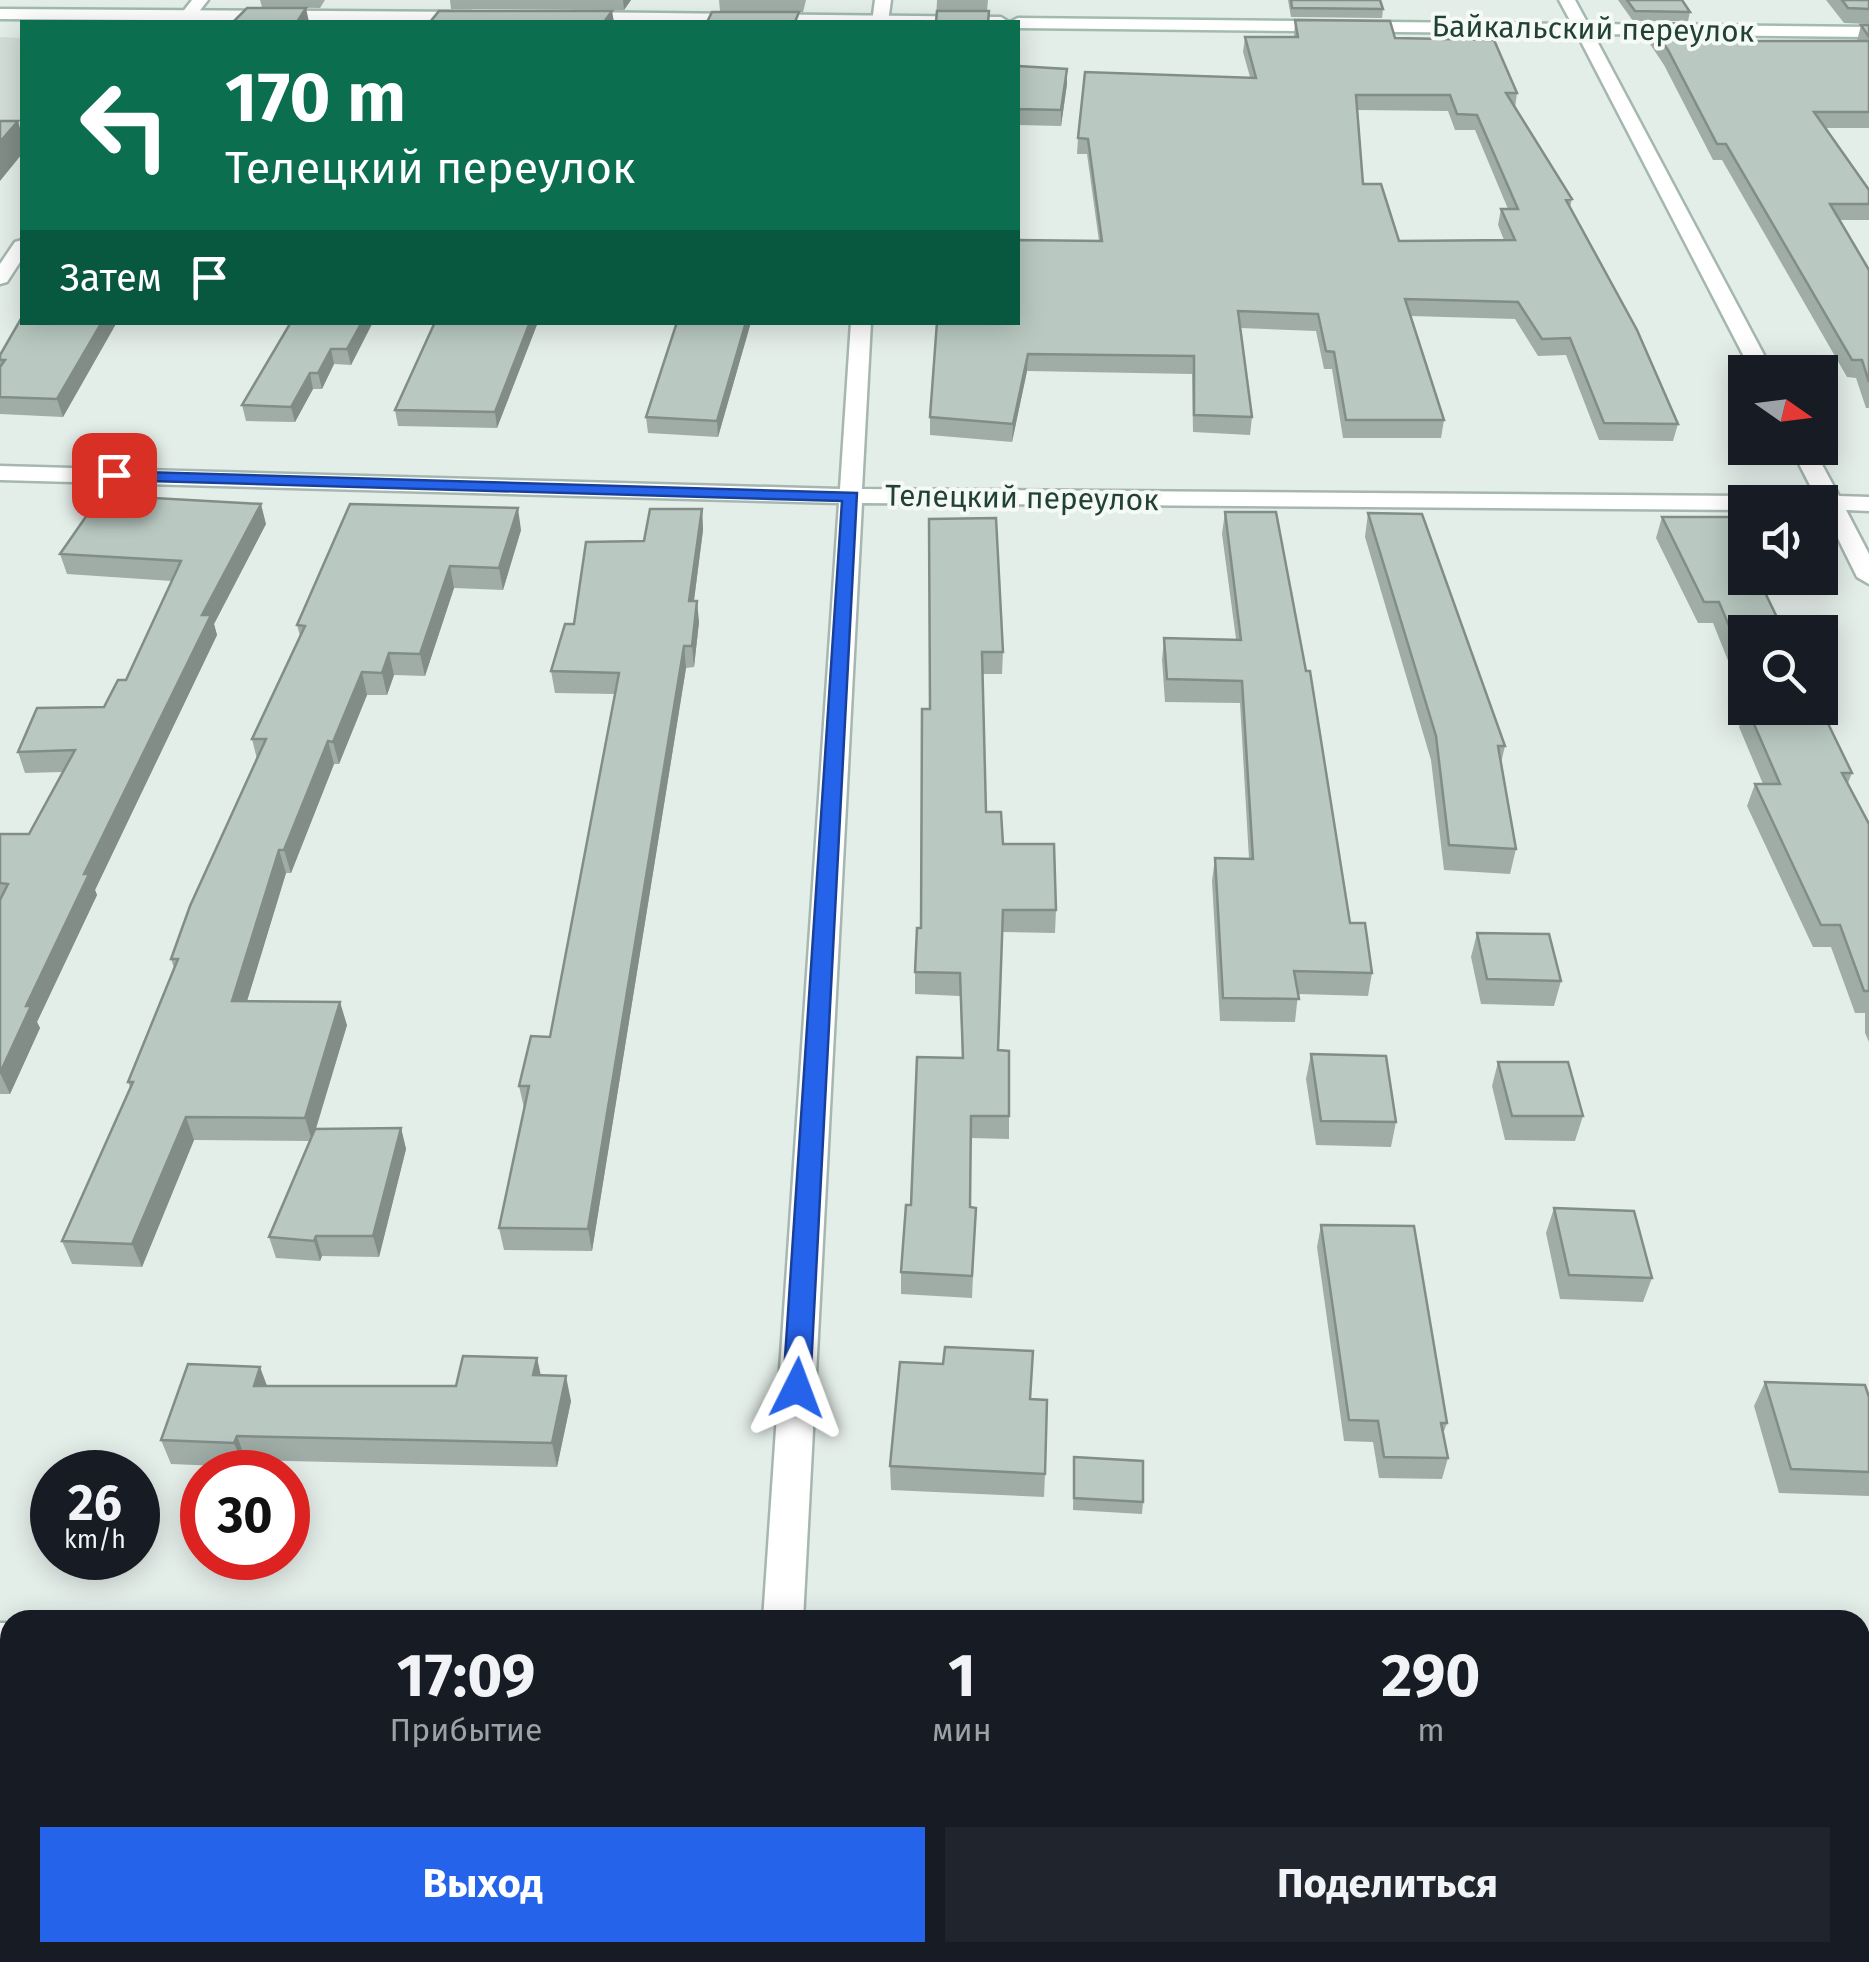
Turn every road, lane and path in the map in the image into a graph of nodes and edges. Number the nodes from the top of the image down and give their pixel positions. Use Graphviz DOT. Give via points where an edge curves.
graph roads {
  1 [pos="200,0"];
  2 [pos="1567,0"];
  3 [pos="0,14"];
  4 [pos="495,17"];
  5 [pos="553,17"];
  6 [pos="186,19"];
  7 [pos="749,20"];
  8 [pos="1020,23"];
  9 [pos="1582,28"];
  10 [pos="1869,32"];
  11 [pos="20,249"];
  12 [pos="0,278"];
  13 [pos="861,325"];
  14 [pos="1754,355"];
  15 [pos="0,472"];
  16 [pos="851,496"];
  17 [pos="1728,503"];
  18 [pos="1838,504"];
  19 [pos="1869,504"];
  20 [pos="1838,524"];
  21 [pos="1869,577"];
  22 [pos="784,1610"];
  1 -- 6 [label="street"];
  2 -- 9 [label="street"];
  3 -- 6 [label="street"];
  4 -- 6 [label="street"];
  5 -- 7 [label="street"];
  8 -- 9 [label="street, Байкальский переулок"];
  9 -- 10 [label="street, Байкальский переулок"];
  9 -- 14 [label="street"];
  11 -- 12 [label="street"];
  13 -- 16 [label="street"];
  15 -- 16 [label="street, Телецкий переулок"];
  16 -- 17 [label="street, Телецкий переулок"];
  16 -- 22 [label="street"];
  18 -- 19 [label="street"];
  20 -- 21 [label="street"];
}
